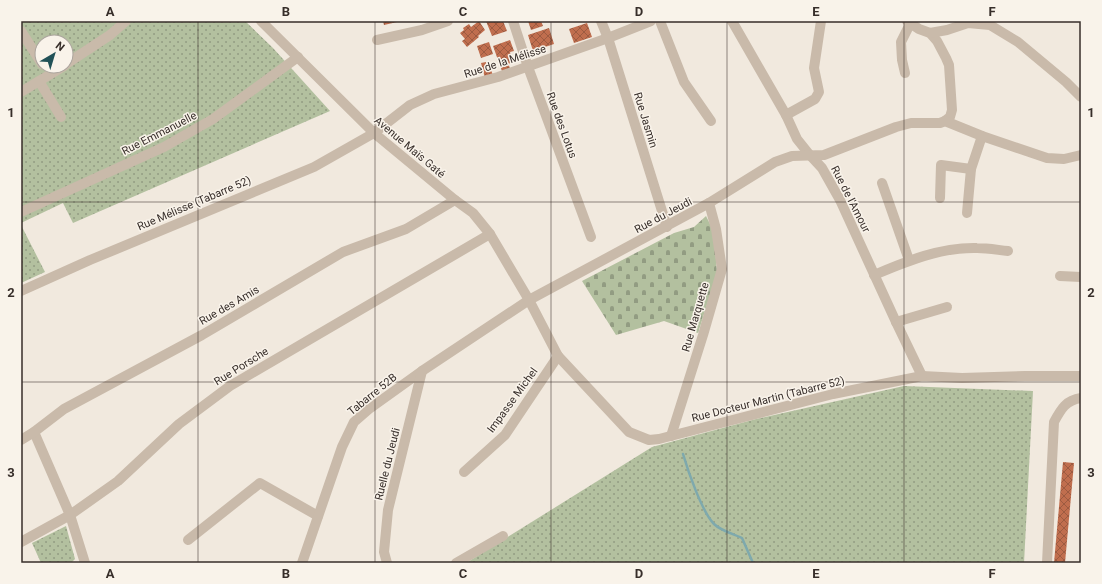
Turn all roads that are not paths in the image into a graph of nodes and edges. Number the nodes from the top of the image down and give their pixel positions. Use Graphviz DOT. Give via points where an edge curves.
graph roads {
  1 [pos="126,21"];
  2 [pos="261,21"];
  3 [pos="448,21"];
  4 [pos="513,21"];
  5 [pos="601,21"];
  6 [pos="651,21"];
  7 [pos="660,21"];
  8 [pos="732,21"];
  9 [pos="821,21"];
  10 [pos="908,22"];
  11 [pos="21,31"];
  12 [pos="930,33"];
  13 [pos="608,38"];
  14 [pos="377,40"];
  15 [pos="34,51"];
  16 [pos="298,57"];
  17 [pos="74,59"];
  18 [pos="528,67"];
  19 [pos="905,73"];
  20 [pos="50,75"];
  21 [pos="39,81"];
  22 [pos="21,92"];
  23 [pos="1081,97"];
  24 [pos="786,115"];
  25 [pos="61,117"];
  26 [pos="711,121"];
  27 [pos="946,122"];
  28 [pos="374,133"];
  29 [pos="982,136"];
  30 [pos="809,154"];
  31 [pos="1081,155"];
  32 [pos="971,169"];
  33 [pos="882,184"];
  34 [pos="940,198"];
  35 [pos="454,200"];
  36 [pos="709,203"];
  37 [pos="21,212"];
  38 [pos="967,213"];
  39 [pos="667,227"];
  40 [pos="490,234"];
  41 [pos="591,237"];
  42 [pos="1008,251"];
  43 [pos="909,260"];
  44 [pos="874,275"];
  45 [pos="1060,276"];
  46 [pos="1081,277"];
  47 [pos="21,291"];
  48 [pos="528,300"];
  49 [pos="947,307"];
  50 [pos="896,322"];
  51 [pos="558,356"];
  52 [pos="422,371"];
  53 [pos="922,376"];
  54 [pos="1081,376"];
  55 [pos="1081,398"];
  56 [pos="34,432"];
  57 [pos="671,436"];
  58 [pos="21,440"];
  59 [pos="464,472"];
  60 [pos="70,515"];
  61 [pos="318,516"];
  62 [pos="502,536"];
  63 [pos="188,540"];
  64 [pos="21,542"];
  65 [pos="85,563"];
  66 [pos="302,563"];
  67 [pos="387,563"];
  68 [pos="456,563"];
  69 [pos="1047,563"];
  1 -- 17 [label="street"];
  2 -- 16 [label="street, Avenue Maïs Gaté"];
  3 -- 14 [label="street"];
  4 -- 18 [label="street, Rue des Lotus"];
  5 -- 13 [label="street, Rue Jasmin"];
  6 -- 13 [label="street, Rue de la Mélisse"];
  7 -- 26 [label="street" via="684,82"];
  8 -- 24 [label="street, Rue de l'Amour"];
  9 -- 24 [label="street" via="814,68 819,92 815,99"];
  10 -- 12 [label="street"];
  10 -- 19 [label="street" via="901,42"];
  11 -- 15 [label="street"];
  12 -- 23 [label="street" via="968,23 990,25 1018,42"];
  12 -- 27 [label="street" via="937,41 949,66 952,110"];
  13 -- 18 [label="street, Rue de la Mélisse"];
  13 -- 39 [label="street, Rue Jasmin"];
  16 -- 28 [label="street, Avenue Maïs Gaté"];
  16 -- 37 [label="street, Rue Emmanuelle" via="213,119 170,143"];
  18 -- 28 [label="street, Rue de la Mélisse" via="434,94 410,105"];
  18 -- 41 [label="street, Rue des Lotus"];
  20 -- 21 [label="street"];
  21 -- 22 [label="street"];
  21 -- 25 [label="street"];
  24 -- 30 [label="street, Rue de l'Amour" via="797,139"];
  27 -- 29 [label="street"];
  27 -- 30 [label="street, Rue du Jeudi" via="911,123 824,155"];
  28 -- 35 [label="street, Avenue Maïs Gaté"];
  28 -- 47 [label="street, Rue Mélisse (Tabarre 52)" via="314,167"];
  29 -- 31 [label="street" via="1047,158 1064,159"];
  29 -- 32 [label="street"];
  30 -- 36 [label="street, Rue du Jeudi" via="775,162"];
  30 -- 44 [label="street, Rue de l'Amour" via="822,168 840,200"];
  32 -- 34 [label="street" via="941,165"];
  32 -- 38 [label="street"];
  33 -- 43 [label="street"];
  35 -- 40 [label="street, Avenue Maïs Gaté" via="473,213"];
  35 -- 56 [label="street, Rue des Amis" via="406,229 343,252 202,335 64,408"];
  36 -- 39 [label="street, Rue du Jeudi"];
  36 -- 57 [label="street, Rue Marquette" via="722,269"];
  39 -- 48 [label="street, Rue du Jeudi"];
  40 -- 48 [label="street, Avenue Maïs Gaté"];
  40 -- 60 [label="street, Rue Porsche" via="230,386 179,424 118,481"];
  42 -- 43 [label="street" via="969,248"];
  43 -- 44 [label="street"];
  44 -- 50 [label="street, Rue de l'Amour"];
  45 -- 46 [label="street"];
  48 -- 51 [label="street, Rue Docteur Martin (Tabarre 52)"];
  48 -- 52 [label="street, Tabarre 52B"];
  49 -- 50 [label="street"];
  50 -- 53 [label="street, Rue de l'Amour"];
  51 -- 57 [label="street, Rue Docteur Martin (Tabarre 52)" via="629,432 649,440"];
  51 -- 59 [label="street, Impasse Michel" via="505,434"];
  52 -- 61 [label="street, Tabarre 52B" via="354,422 342,447"];
  52 -- 67 [label="street, Ruelle du Jeudi" via="388,510 384,552"];
  53 -- 54 [label="street, Rue Docteur Martin (Tabarre 52)"];
  53 -- 57 [label="street, Rue Docteur Martin (Tabarre 52)" via="833,394"];
  55 -- 69 [label="street" via="1063,406 1054,422"];
  56 -- 58 [label="street, Rue des Amis"];
  56 -- 60 [label="street"];
  60 -- 64 [label="street, Rue Porsche"];
  60 -- 65 [label="street"];
  61 -- 63 [label="street" via="260,483"];
  61 -- 66 [label="street, Tabarre 52B"];
  62 -- 68 [label="street"];
}
